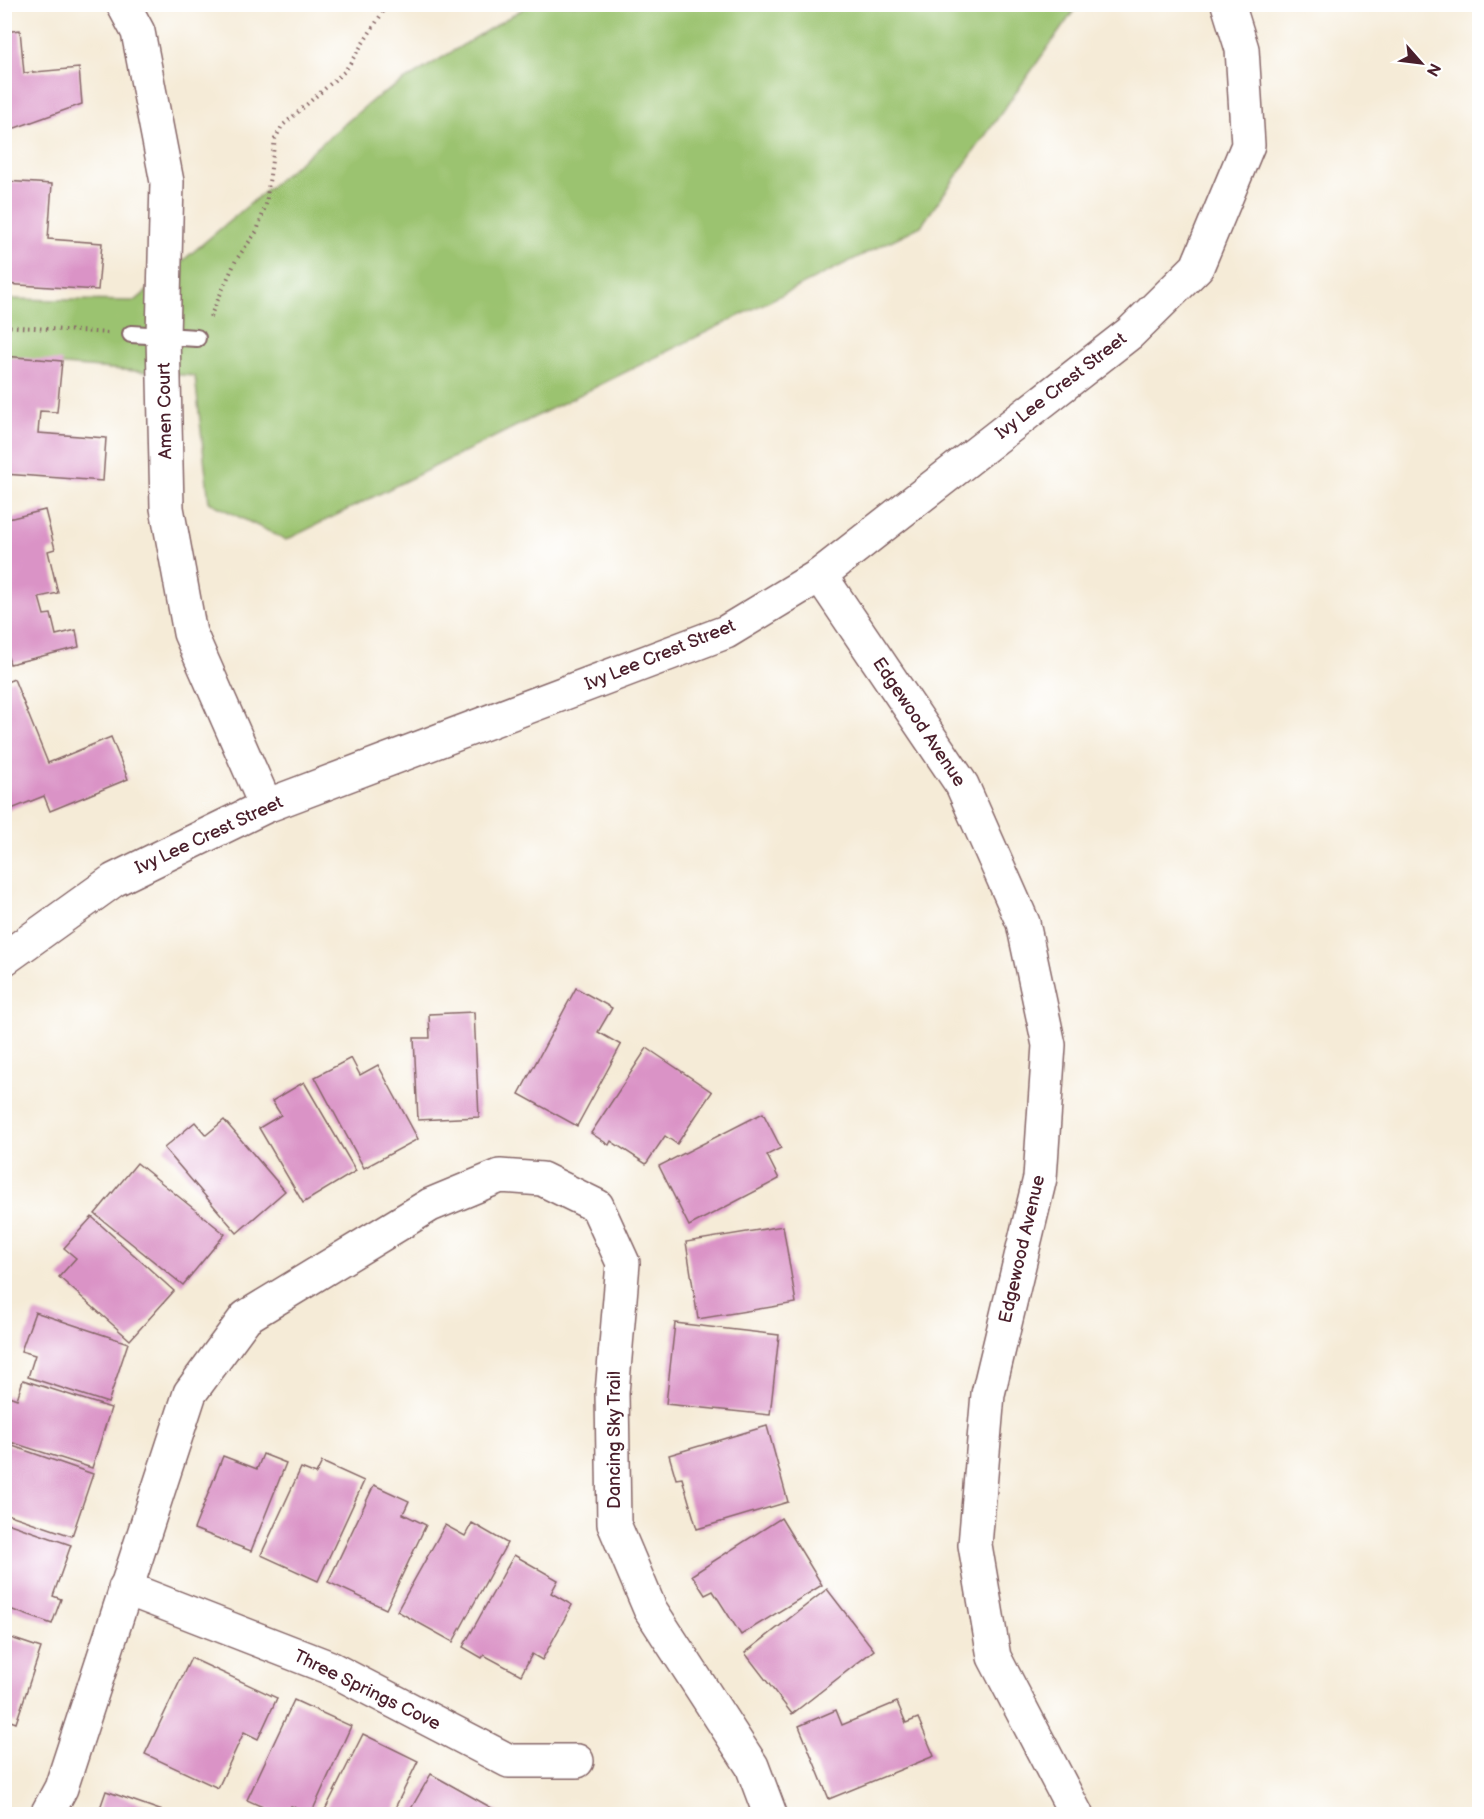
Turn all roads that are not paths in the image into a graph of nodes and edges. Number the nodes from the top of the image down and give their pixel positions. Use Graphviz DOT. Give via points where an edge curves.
graph roads {
  1 [pos="123,4"];
  2 [pos="1228,4"];
  3 [pos="131,334"];
  4 [pos="163,336"];
  5 [pos="197,338"];
  6 [pos="820,575"];
  7 [pos="266,806"];
  8 [pos="4,959"];
  9 [pos="125,1588"];
  10 [pos="577,1761"];
  11 [pos="47,1815"];
  12 [pos="770,1815"];
  13 [pos="1076,1815"];
  1 -- 4 [label="street, Amen Court" via="138,32 167,182"];
  2 -- 6 [label="street, Ivy Lee Crest Street" via="1242,49 1248,145 1197,267 1130,333"];
  3 -- 4 [label="lane"];
  4 -- 5 [label="lane"];
  4 -- 7 [label="street, Amen Court" via="167,508 190,633"];
  6 -- 7 [label="street, Ivy Lee Crest Street" via="726,632"];
  6 -- 13 [label="street, Edgewood Avenue" via="962,785 1023,923 1046,1034 1040,1178 988,1394 975,1545 994,1657"];
  7 -- 8 [label="street, Ivy Lee Crest Street" via="114,880"];
  9 -- 10 [label="street, Three Springs Cove" via="328,1667 509,1761"];
  9 -- 11 [label="street" via="61,1788"];
  9 -- 12 [label="street, Dancing Sky Trail" via="190,1393 246,1317 430,1205 500,1176 542,1179 597,1206 623,1263 612,1393 614,1524 650,1609 752,1766"];
}
